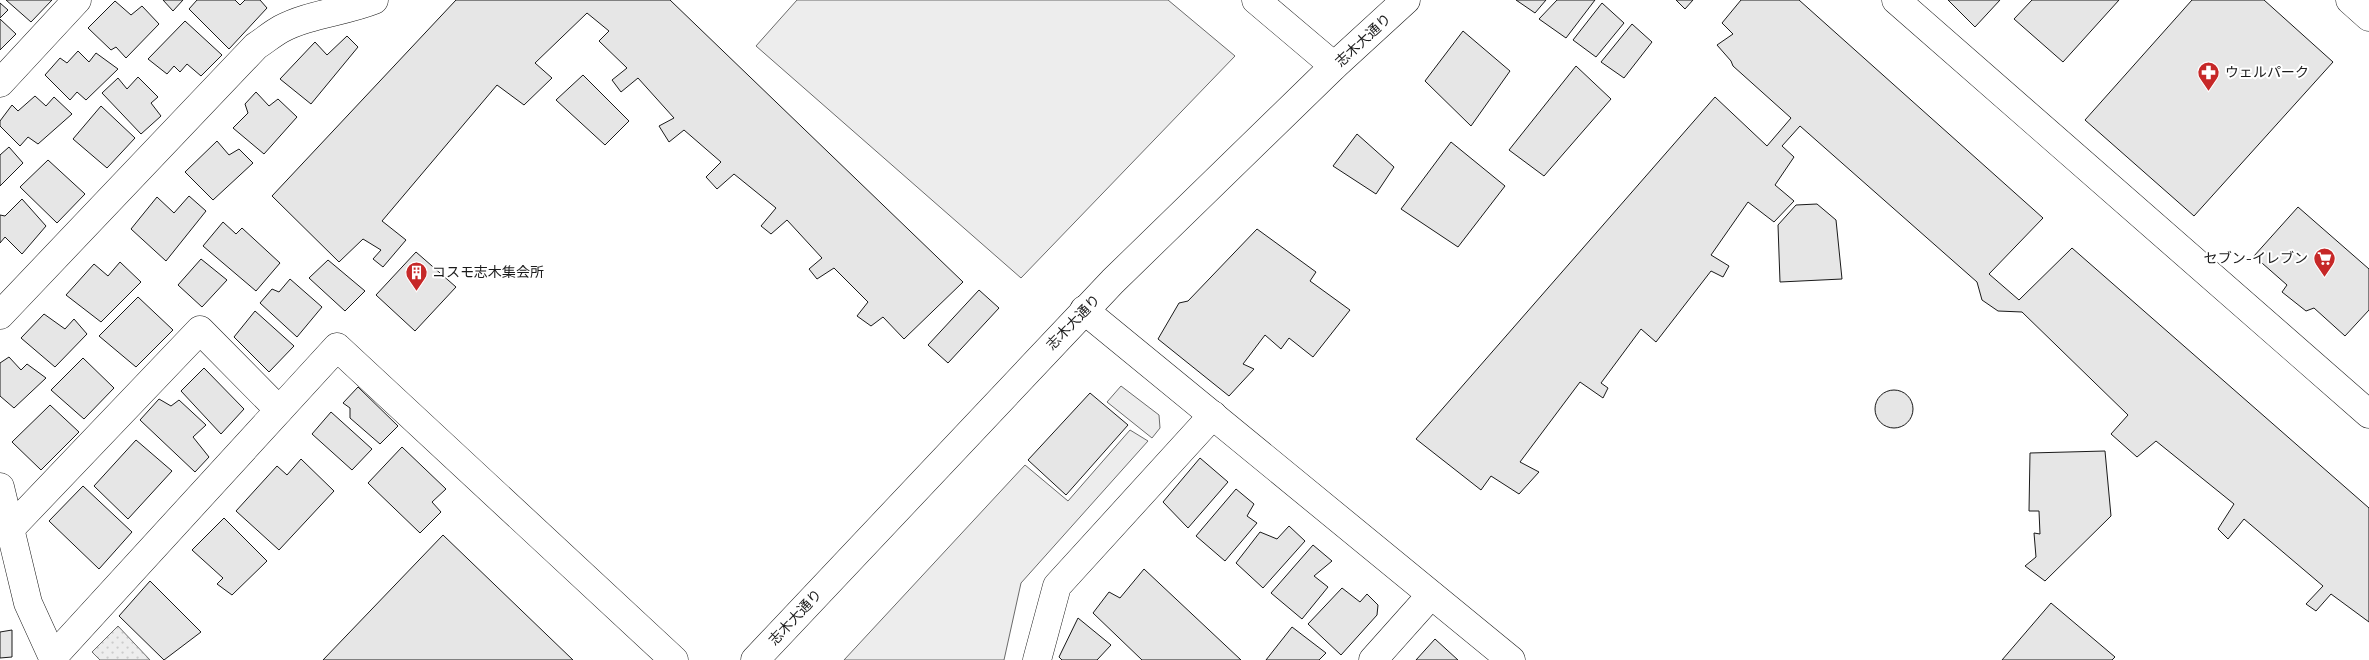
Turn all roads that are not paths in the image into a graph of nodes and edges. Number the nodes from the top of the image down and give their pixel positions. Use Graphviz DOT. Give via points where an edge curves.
graph roads {
  1 [pos="77,0"];
  2 [pos="374,0"];
  3 [pos="1256,0"];
  4 [pos="1406,0"];
  5 [pos="1896,0"];
  6 [pos="2350,0"];
  7 [pos="308,8"];
  8 [pos="2369,17"];
  9 [pos="1334,66"];
  10 [pos="0,83"];
  11 [pos="1084,310"];
  12 [pos="0,315"];
  13 [pos="280,410"];
  14 [pos="2369,414"];
  15 [pos="1212,415"];
  16 [pos="0,487"];
  17 [pos="9,530"];
  18 [pos="1431,595"];
  19 [pos="53,658"];
  20 [pos="674,660"];
  21 [pos="755,660"];
  22 [pos="1037,660"];
  23 [pos="1373,660"];
  24 [pos="1511,660"];
  1 -- 10 [label="street"];
  2 -- 7 [label="street" via="352,9"];
  3 -- 9 [label="street"];
  4 -- 9 [label="street, 志木大通り"];
  5 -- 14 [label="street"];
  6 -- 8 [label="street"];
  7 -- 12 [label="street" via="256,46"];
  9 -- 11 [label="street, 志木大通り"];
  11 -- 15 [label="street"];
  11 -- 21 [label="street, 志木大通り"];
  13 -- 17 [label="street" via="200,330"];
  13 -- 19 [label="street"];
  13 -- 20 [label="street" via="337,347"];
  15 -- 18 [label="street"];
  15 -- 22 [label="street" via="1058,586"];
  16 -- 17 [label="street"];
  17 -- 19 [label="street" via="28,604"];
  18 -- 23 [label="street"];
  18 -- 24 [label="street"];
}
